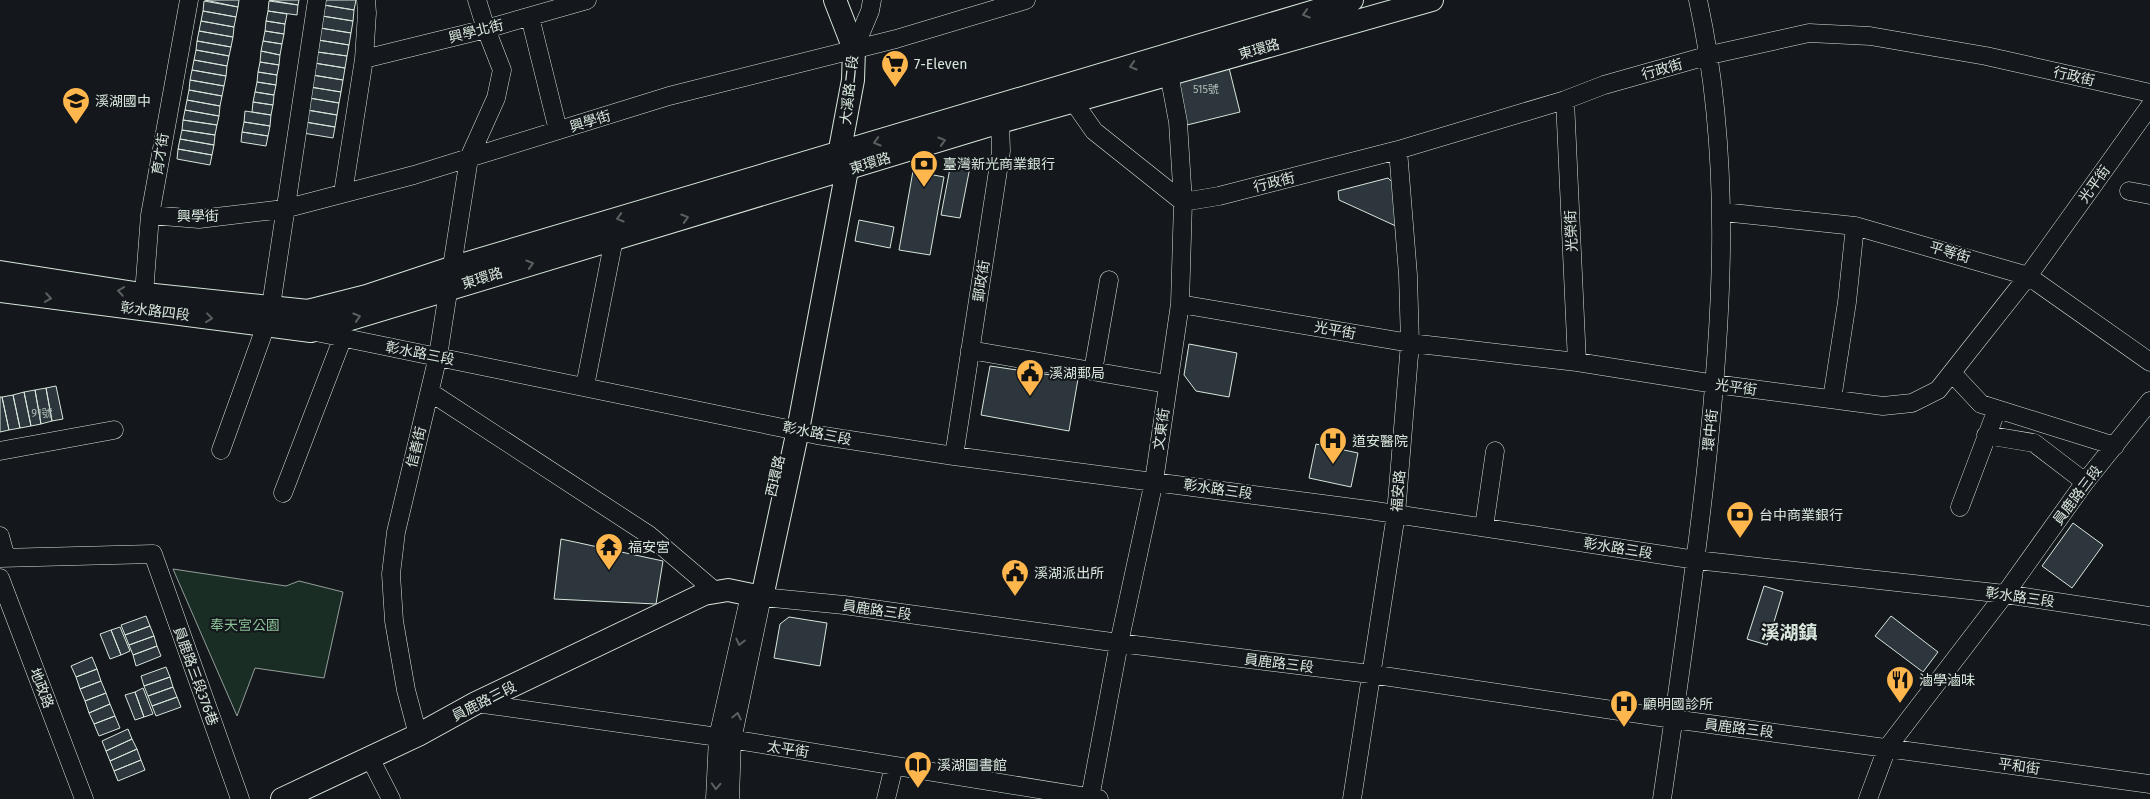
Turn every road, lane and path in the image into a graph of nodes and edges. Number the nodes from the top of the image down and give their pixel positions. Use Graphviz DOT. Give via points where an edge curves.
graph roads {
  1 [pos="189,0"];
  2 [pos="316,0"];
  3 [pos="366,0"];
  4 [pos="478,0"];
  5 [pos="587,0"];
  6 [pos="835,0"];
  7 [pos="872,0"];
  8 [pos="1026,0"];
  9 [pos="1352,0"];
  10 [pos="1432,0"];
  11 [pos="1698,0"];
  12 [pos="530,17"];
  13 [pos="486,29"];
  14 [pos="854,49"];
  15 [pos="1710,55"];
  16 [pos="364,59"];
  17 [pos="1168,65"];
  18 [pos="2150,93"];
  19 [pos="1564,100"];
  20 [pos="1073,101"];
  21 [pos="2150,106"];
  22 [pos="998,114"];
  23 [pos="558,130"];
  24 [pos="1398,150"];
  25 [pos="469,158"];
  26 [pos="841,165"];
  27 [pos="2130,191"];
  28 [pos="343,193"];
  29 [pos="2150,196"];
  30 [pos="1183,202"];
  31 [pos="284,209"];
  32 [pos="1723,212"];
  33 [pos="150,215"];
  34 [pos="1855,226"];
  35 [pos="614,239"];
  36 [pos="0,272"];
  37 [pos="2028,276"];
  38 [pos="449,278"];
  39 [pos="1109,280"];
  40 [pos="0,291"];
  41 [pos="143,302"];
  42 [pos="1180,304"];
  43 [pos="268,316"];
  44 [pos="310,321"];
  45 [pos="343,337"];
  46 [pos="1410,343"];
  47 [pos="970,350"];
  48 [pos="438,356"];
  49 [pos="1577,362"];
  50 [pos="2150,362"];
  51 [pos="1093,371"];
  52 [pos="1952,373"];
  53 [pos="1167,384"];
  54 [pos="1715,384"];
  55 [pos="585,386"];
  56 [pos="430,392"];
  57 [pos="1832,399"];
  58 [pos="2150,401"];
  59 [pos="1997,409"];
  60 [pos="792,429"];
  61 [pos="114,430"];
  62 [pos="1986,434"];
  63 [pos="2115,446"];
  64 [pos="221,450"];
  65 [pos="0,451"];
  66 [pos="1495,451"];
  67 [pos="954,456"];
  68 [pos="1154,480"];
  69 [pos="2086,482"];
  70 [pos="283,493"];
  71 [pos="1960,506"];
  72 [pos="1396,514"];
  73 [pos="1484,527"];
  74 [pos="0,536"];
  75 [pos="3,558"];
  76 [pos="1696,560"];
  77 [pos="0,578"];
  78 [pos="716,592"];
  79 [pos="2005,594"];
  80 [pos="756,596"];
  81 [pos="2150,616"];
  82 [pos="1119,643"];
  83 [pos="1370,674"];
  84 [pos="476,703"];
  85 [pos="1673,720"];
  86 [pos="418,735"];
  87 [pos="725,738"];
  88 [pos="1887,748"];
  89 [pos="370,758"];
  90 [pos="894,766"];
  91 [pos="2150,784"];
  92 [pos="1038,794"];
  93 [pos="1094,798"];
  94 [pos="84,799"];
  95 [pos="240,799"];
  96 [pos="282,799"];
  97 [pos="391,799"];
  98 [pos="715,799"];
  99 [pos="730,799"];
  100 [pos="886,799"];
  101 [pos="1352,799"];
  102 [pos="1662,799"];
  103 [pos="1868,799"];
  1 -- 33 [label="street, 育才街"];
  2 -- 31 [label="street"];
  3 -- 16 [label="street"];
  4 -- 13 [label="street, 信善街"];
  5 -- 12 [label="street, 興學北街"];
  6 -- 14 [label="main road, 大溪路二段"];
  7 -- 14 [label="street"];
  8 -- 14 [label="street, 興學街"];
  9 -- 17 [label="main road, 東環路, one-way"];
  10 -- 17 [label="main road, 東環路"];
  11 -- 15 [label="street, 環中街"];
  12 -- 13 [label="street, 興學北街"];
  12 -- 23 [label="street"];
  13 -- 16 [label="street, 興學北街"];
  13 -- 25 [label="street, 信善街" via="502,70 496,98"];
  14 -- 23 [label="street, 興學街" via="669,96"];
  14 -- 26 [label="main road, 大溪路二段"];
  15 -- 18 [label="street, 行政街" via="1808,34 1870,36 1986,56"];
  15 -- 19 [label="street, 行政街" via="1604,85"];
  15 -- 32 [label="street, 環中街"];
  16 -- 28 [label="street"];
  17 -- 20 [label="main road, 東環路"];
  17 -- 22 [label="main road, 東環路, one-way"];
  17 -- 30 [label="street, 文東街" via="1178,122"];
  19 -- 24 [label="street, 行政街"];
  19 -- 49 [label="street, 光榮街"];
  20 -- 22 [label="main road, 東環路"];
  20 -- 30 [label="street" via="1094,131"];
  21 -- 37 [label="street, 光平街"];
  22 -- 26 [label="main road, 東環路"];
  22 -- 47 [label="street, 郵政街" via="1001,151"];
  23 -- 25 [label="street, 興學街"];
  24 -- 30 [label="street, 行政街" via="1219,196"];
  24 -- 46 [label="street, 福安路"];
  25 -- 28 [label="street, 興學街"];
  25 -- 38 [label="street, 信善街"];
  35 -- 26 [label="main road, 東環路, one-way"];
  26 -- 38 [label="main road, 東環路, one-way"];
  26 -- 60 [label="main road, 西環路"];
  27 -- 29 [label="street"];
  28 -- 31 [label="street, 興學街"];
  30 -- 42 [label="street, 文東街"];
  31 -- 33 [label="street, 興學街" via="199,219"];
  31 -- 43 [label="street"];
  32 -- 34 [label="street, 平等街"];
  32 -- 54 [label="street, 環中街"];
  33 -- 41 [label="street, 育才街"];
  34 -- 37 [label="street, 平等街"];
  34 -- 57 [label="street"];
  38 -- 35 [label="main road, 東環路, one-way"];
  35 -- 55 [label="street"];
  41 -- 36 [label="main road, 彰水路四段, one-way"];
  37 -- 50 [label="street, 平等街"];
  37 -- 52 [label="street, 光平街"];
  38 -- 44 [label="main road, 東環路" via="367,296"];
  38 -- 48 [label="street, 信善街"];
  39 -- 51 [label="street"];
  40 -- 41 [label="main road, 彰水路四段, one-way"];
  41 -- 43 [label="main road, 彰水路四段"];
  42 -- 46 [label="street, 光平街"];
  42 -- 53 [label="street, 文東街"];
  43 -- 44 [label="main road, 彰水路四段"];
  43 -- 64 [label="street"];
  44 -- 45 [label="street, 彰水路三段"];
  45 -- 48 [label="street, 彰水路三段"];
  45 -- 70 [label="street"];
  46 -- 49 [label="street, 光平街"];
  46 -- 72 [label="street, 福安路"];
  47 -- 51 [label="street"];
  47 -- 67 [label="street, 郵政街"];
  48 -- 55 [label="street, 彰水路三段"];
  48 -- 56 [label="street, 信善街"];
  49 -- 54 [label="street, 光平街"];
  51 -- 53 [label="street"];
  52 -- 57 [label="street, 光平街" via="1938,390 1912,403 1883,406"];
  52 -- 59 [label="street" via="1981,404"];
  53 -- 68 [label="street, 文東街"];
  54 -- 57 [label="street, 光平街"];
  54 -- 76 [label="street, 環中街"];
  55 -- 60 [label="street, 彰水路三段"];
  56 -- 78 [label="street" via="649,535"];
  56 -- 86 [label="street, 信善街" via="396,532 391,574 394,621"];
  58 -- 63 [label="street, 員鹿路三段"];
  59 -- 62 [label="street"];
  59 -- 63 [label="street"];
  60 -- 67 [label="street, 彰水路三段"];
  60 -- 80 [label="main road, 西環路"];
  61 -- 65 [label="street"];
  62 -- 69 [label="street" via="2034,443"];
  62 -- 71 [label="street"];
  63 -- 69 [label="street, 員鹿路三段"];
  66 -- 73 [label="street"];
  67 -- 68 [label="street, 彰水路三段"];
  68 -- 72 [label="street, 彰水路三段"];
  68 -- 82 [label="street, 文東街"];
  69 -- 79 [label="street, 員鹿路三段"];
  72 -- 73 [label="street, 彰水路三段"];
  72 -- 83 [label="street, 福安路"];
  73 -- 76 [label="street, 彰水路三段"];
  74 -- 75 [label="street"];
  75 -- 95 [label="street, 員鹿路三段376巷" via="153,554"];
  76 -- 79 [label="street, 彰水路三段"];
  76 -- 85 [label="street, 環中街"];
  77 -- 94 [label="street, 地政路"];
  78 -- 80 [label="main road, 員鹿路三段" via="728,590"];
  78 -- 84 [label="main road, 員鹿路三段" via="704,594"];
  79 -- 81 [label="street, 彰水路三段"];
  79 -- 88 [label="street, 員鹿路三段"];
  80 -- 82 [label="street, 員鹿路三段"];
  80 -- 87 [label="street, 西環路"];
  82 -- 83 [label="street, 員鹿路三段"];
  82 -- 93 [label="street, 文東街"];
  83 -- 85 [label="street, 員鹿路三段"];
  83 -- 101 [label="street, 福安路"];
  84 -- 86 [label="main road, 員鹿路三段"];
  84 -- 87 [label="street, 太平街"];
  85 -- 88 [label="street, 員鹿路三段"];
  85 -- 102 [label="street, 環中街"];
  86 -- 89 [label="main road, 員鹿路三段"];
  87 -- 90 [label="street, 太平街"];
  87 -- 98 [label="street, 西環路, one-way"];
  87 -- 99 [label="street, 西環路"];
  88 -- 91 [label="street, 平和街"];
  88 -- 103 [label="street"];
  89 -- 96 [label="main road, 員鹿路三段"];
  89 -- 97 [label="street"];
  90 -- 92 [label="street, 太平街"];
  90 -- 100 [label="street"];
  92 -- 93 [label="street, 太平街"];
}
